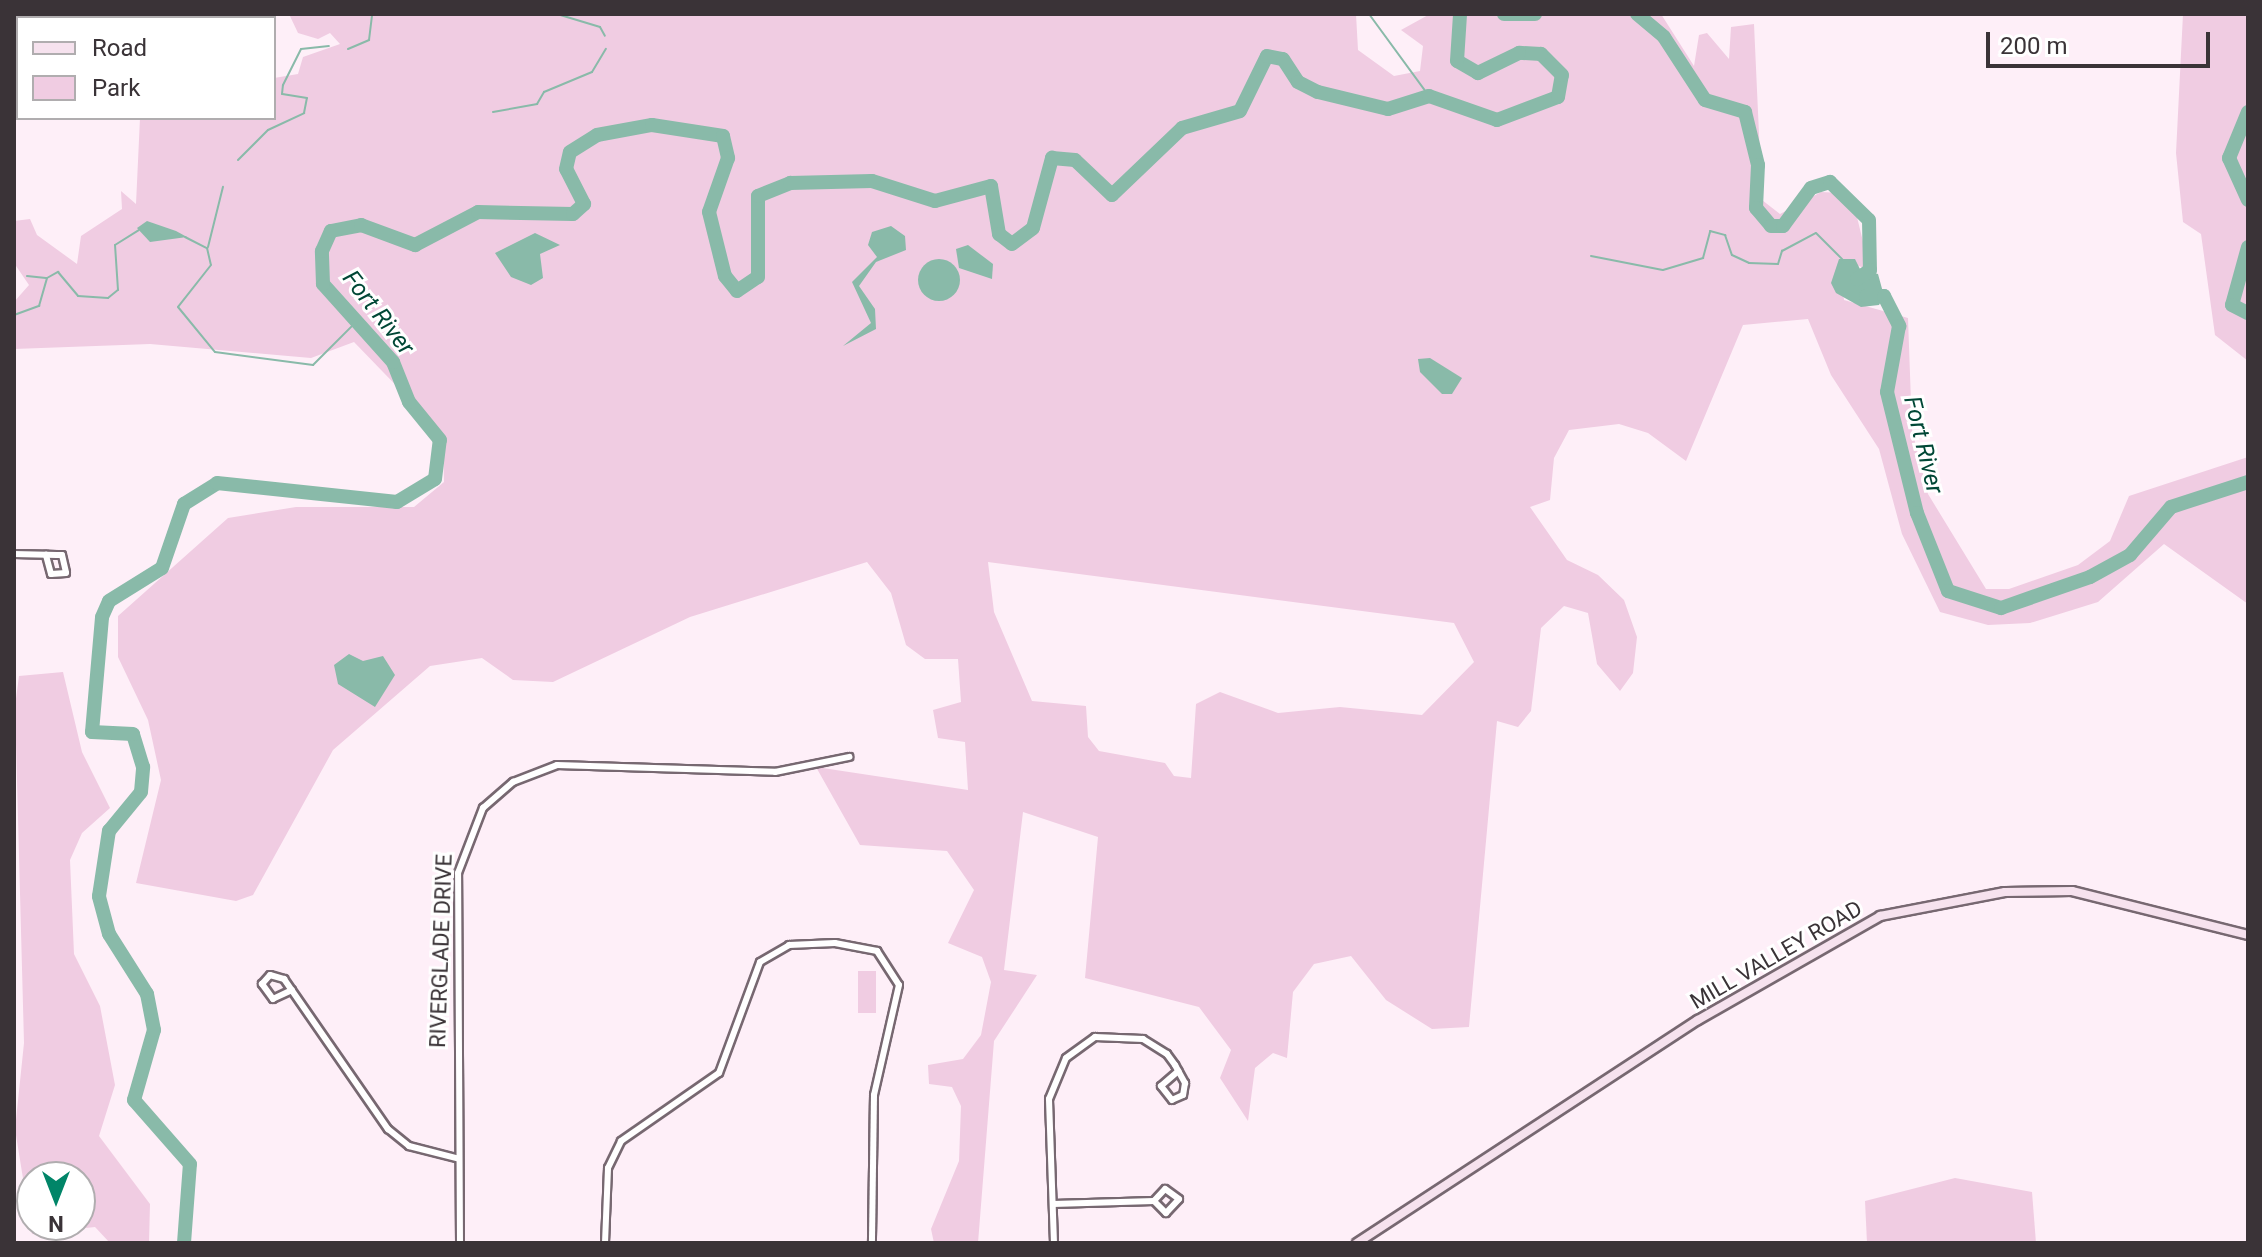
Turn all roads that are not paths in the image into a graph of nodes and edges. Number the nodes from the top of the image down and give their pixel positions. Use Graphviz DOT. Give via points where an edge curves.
graph roads {
  1 [pos="14,554"];
  2 [pos="46,555"];
  3 [pos="849,757"];
  4 [pos="2248,935"];
  5 [pos="292,990"];
  6 [pos="1178,1071"];
  7 [pos="456,1158"];
  8 [pos="1154,1201"];
  9 [pos="1053,1204"];
  10 [pos="460,1243"];
  11 [pos="605,1243"];
  12 [pos="872,1243"];
  13 [pos="1054,1243"];
  14 [pos="1357,1243"];
  1 -- 2 [label="street"];
  3 -- 7 [label="street, RIVERGLADE DRIVE" via="779,772 561,765 524,776 492,798 469,832 458,873"];
  4 -- 14 [label="street, MILL VALLEY ROAD" via="2072,891 1922,904 1805,954"];
  5 -- 5 [label="street" via="277,974 262,986 273,999"];
  5 -- 7 [label="street" via="372,1114 409,1146"];
  6 -- 6 [label="street" via="1185,1092 1169,1100 1161,1084"];
  6 -- 9 [label="street" via="1160,1048 1133,1036 1095,1037 1070,1053 1049,1099"];
  7 -- 10 [label="street, RIVERGLADE DRIVE"];
  8 -- 8 [label="street" via="1165,1189 1179,1199 1166,1213"];
  8 -- 9 [label="street"];
  9 -- 13 [label="street"];
  11 -- 12 [label="street" via="615,1151 637,1126 691,1099 719,1073 760,962 789,945 857,944 881,953 897,977 898,1007 874,1095"];
}
